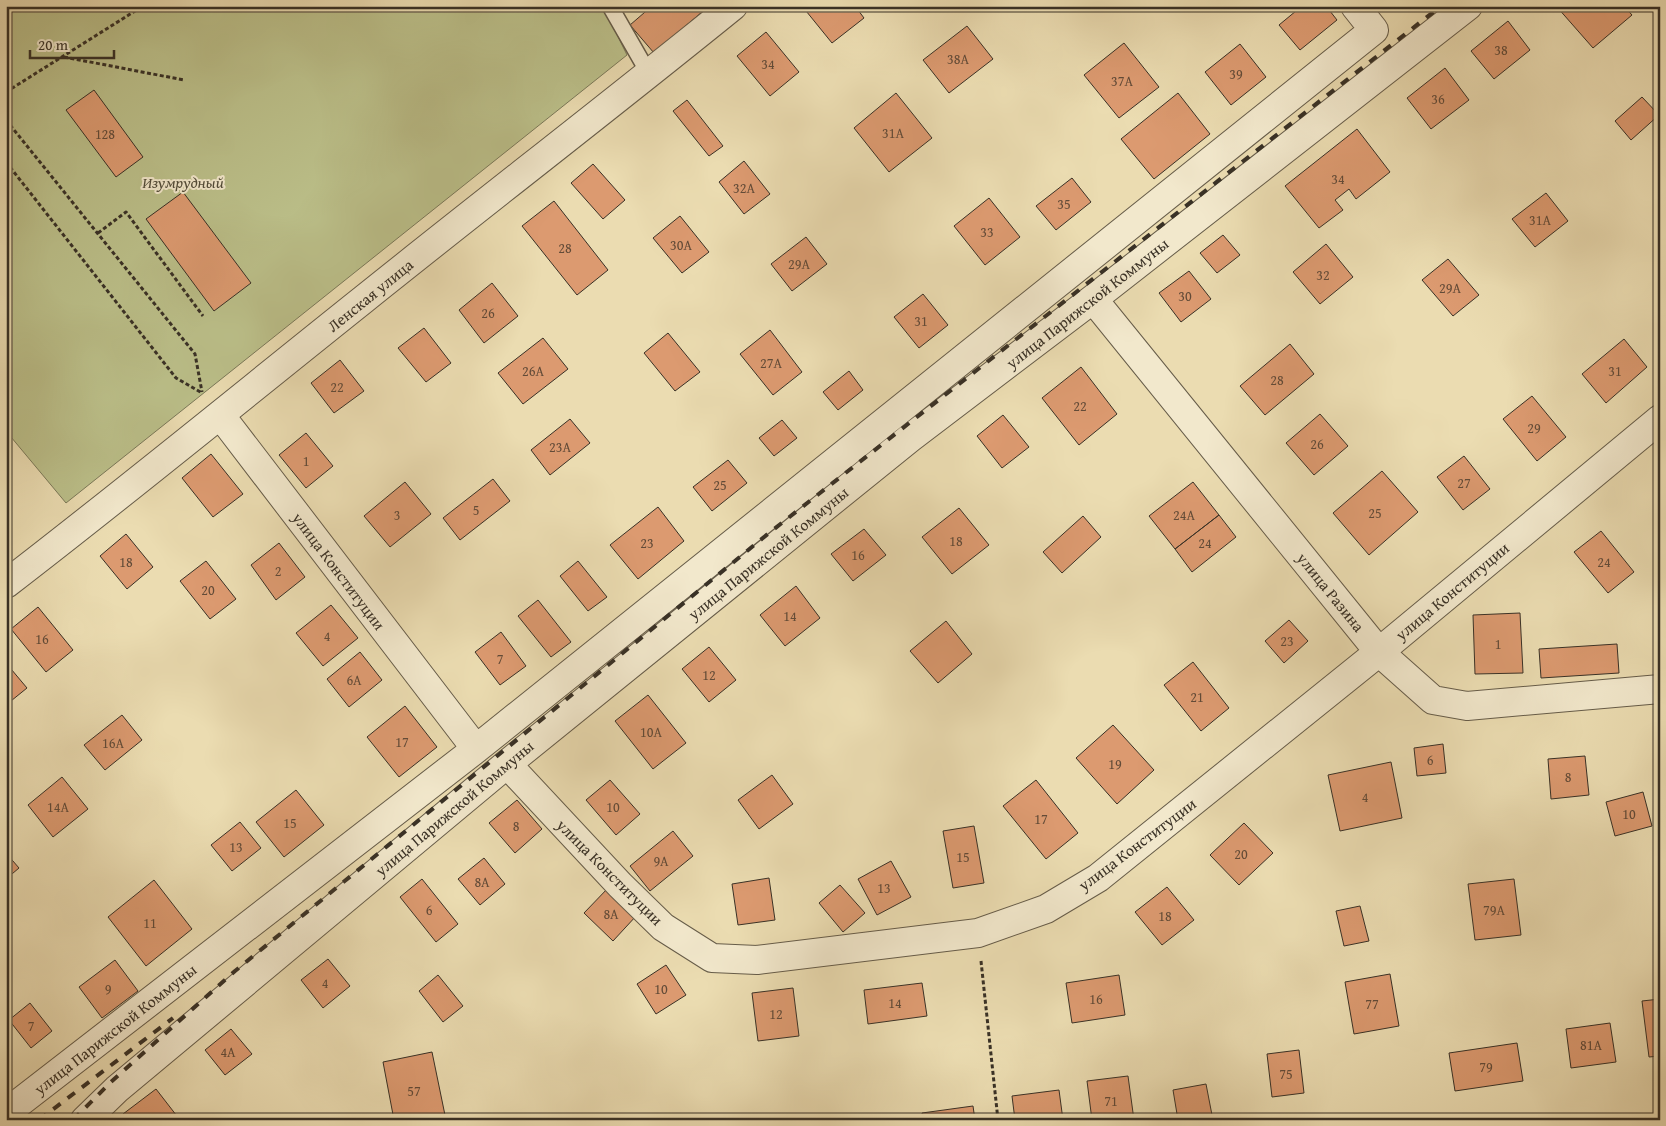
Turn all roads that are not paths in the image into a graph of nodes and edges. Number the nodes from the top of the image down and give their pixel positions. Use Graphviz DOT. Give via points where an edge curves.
graph roads {
  1 [pos="610,6"];
  2 [pos="733,6"];
  3 [pos="1355,6"];
  4 [pos="1468,6"];
  5 [pos="649,74"];
  6 [pos="1093,299"];
  7 [pos="221,416"];
  8 [pos="1660,419"];
  9 [pos="6,584"];
  10 [pos="1379,652"];
  11 [pos="1660,689"];
  12 [pos="476,749"];
  13 [pos="507,764"];
  14 [pos="6,1113"];
  15 [pos="85,1120"];
  1 -- 5 [label="lane"];
  2 -- 5 [label="street, Ленская улица"];
  3 -- 12 [label="street, улица Парижской Коммуны" via="1374,30"];
  4 -- 6 [label="street, улица Парижской Коммуны"];
  5 -- 7 [label="street, Ленская улица"];
  6 -- 10 [label="street, улица Разина"];
  6 -- 13 [label="street, улица Парижской Коммуны" via="910,438"];
  7 -- 9 [label="street, Ленская улица"];
  7 -- 12 [label="street, улица Конституции"];
  8 -- 10 [label="street, улица Конституции"];
  10 -- 11 [label="street, улица Разина" via="1433,700 1467,706"];
  10 -- 13 [label="street, улица Конституции" via="1098,878 1046,909 978,933 757,960 712,958 663,927"];
  12 -- 14 [label="street, улица Парижской Коммуны"];
  13 -- 15 [label="street, улица Парижской Коммуны" via="117,1088"];
}
